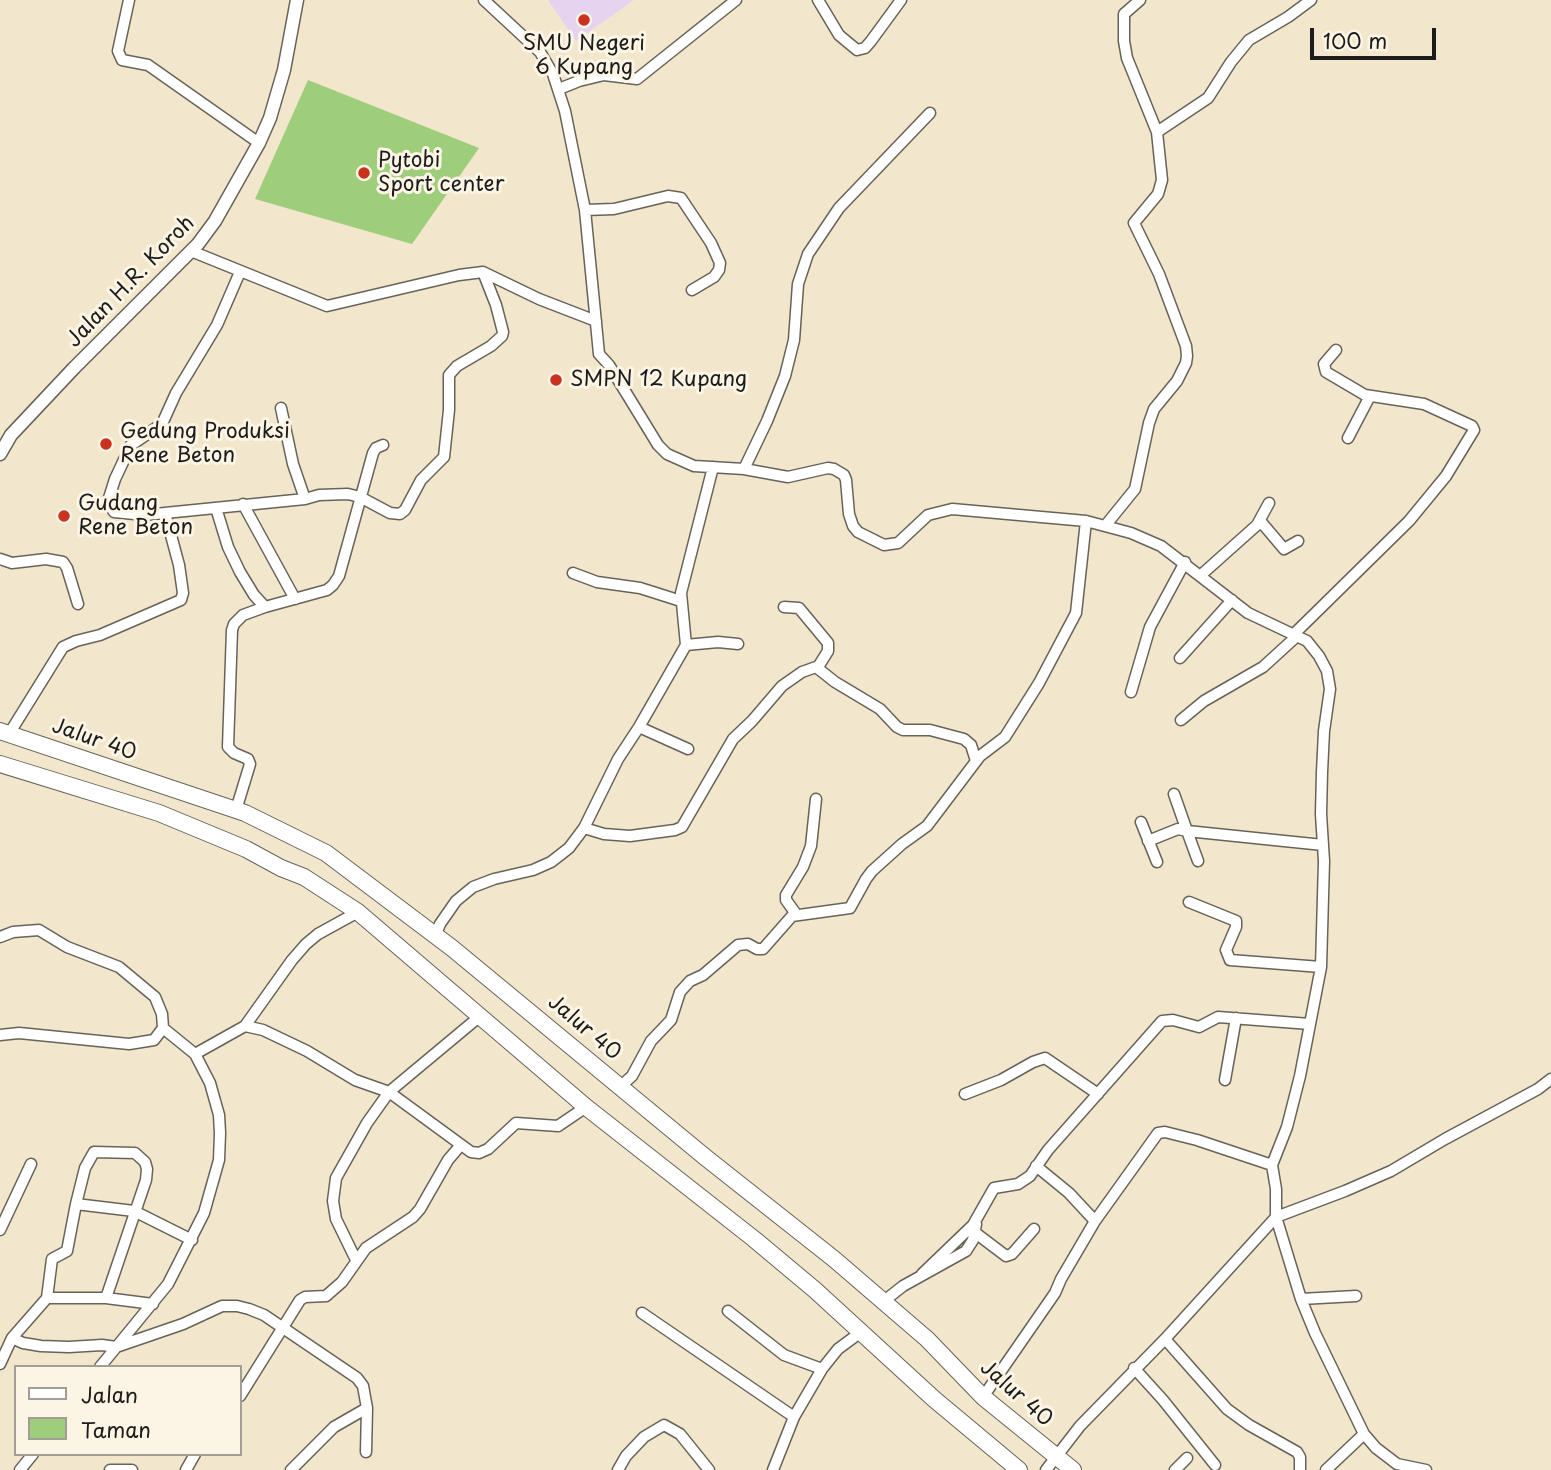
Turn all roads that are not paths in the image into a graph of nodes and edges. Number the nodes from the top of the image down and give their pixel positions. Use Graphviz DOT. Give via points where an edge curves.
graph roads {
  1 [pos="129,0"];
  2 [pos="297,0"];
  3 [pos="484,0"];
  4 [pos="736,0"];
  5 [pos="818,0"];
  6 [pos="901,0"];
  7 [pos="1140,0"];
  8 [pos="1311,0"];
  9 [pos="559,89"];
  10 [pos="930,113"];
  11 [pos="1157,132"];
  12 [pos="259,143"];
  13 [pos="585,210"];
  14 [pos="191,251"];
  15 [pos="240,272"];
  16 [pos="483,272"];
  17 [pos="692,290"];
  18 [pos="596,321"];
  19 [pos="1336,350"];
  20 [pos="1370,396"];
  21 [pos="281,408"];
  22 [pos="1348,438"];
  23 [pos="383,445"];
  24 [pos="0,454"];
  25 [pos="713,467"];
  26 [pos="744,469"];
  27 [pos="360,497"];
  28 [pos="305,499"];
  29 [pos="1269,503"];
  30 [pos="243,504"];
  31 [pos="216,508"];
  32 [pos="165,513"];
  33 [pos="1086,521"];
  34 [pos="1257,525"];
  35 [pos="1105,526"];
  36 [pos="1298,541"];
  37 [pos="0,559"];
  38 [pos="1185,562"];
  39 [pos="573,573"];
  40 [pos="1201,575"];
  41 [pos="295,599"];
  42 [pos="1232,600"];
  43 [pos="681,601"];
  44 [pos="78,604"];
  45 [pos="265,607"];
  46 [pos="784,607"];
  47 [pos="1296,635"];
  48 [pos="738,644"];
  49 [pos="687,645"];
  50 [pos="1180,658"];
  51 [pos="818,667"];
  52 [pos="1131,692"];
  53 [pos="1181,720"];
  54 [pos="639,727"];
  55 [pos="4,732"];
  56 [pos="50,748"];
  57 [pos="688,749"];
  58 [pos="976,761"];
  59 [pos="0,764"];
  60 [pos="40,777"];
  61 [pos="1174,794"];
  62 [pos="816,799"];
  63 [pos="236,810"];
  64 [pos="1140,822"];
  65 [pos="584,828"];
  66 [pos="1187,831"];
  67 [pos="1148,841"];
  68 [pos="1323,845"];
  69 [pos="1198,861"];
  70 [pos="1157,862"];
  71 [pos="1189,902"];
  72 [pos="358,912"];
  73 [pos="796,914"];
  74 [pos="435,936"];
  75 [pos="0,937"];
  76 [pos="1321,967"];
  77 [pos="478,1017"];
  78 [pos="1236,1018"];
  79 [pos="1310,1024"];
  80 [pos="245,1026"];
  81 [pos="163,1028"];
  82 [pos="0,1035"];
  83 [pos="195,1054"];
  84 [pos="1551,1079"];
  85 [pos="1225,1080"];
  86 [pos="621,1086"];
  87 [pos="389,1092"];
  88 [pos="965,1094"];
  89 [pos="1098,1094"];
  90 [pos="586,1107"];
  91 [pos="460,1146"];
  92 [pos="31,1164"];
  93 [pos="1272,1165"];
  94 [pos="1036,1166"];
  95 [pos="76,1204"];
  96 [pos="982,1208"];
  97 [pos="134,1211"];
  98 [pos="1276,1217"];
  99 [pos="1095,1222"];
  100 [pos="1034,1229"];
  101 [pos="0,1230"];
  102 [pos="973,1231"];
  103 [pos="192,1240"];
  104 [pos="356,1260"];
  105 [pos="922,1275"];
  106 [pos="1356,1296"];
  107 [pos="47,1298"];
  108 [pos="106,1298"];
  109 [pos="1301,1299"];
  110 [pos="884,1301"];
  111 [pos="153,1304"];
  112 [pos="728,1311"];
  113 [pos="642,1313"];
  114 [pos="284,1328"];
  115 [pos="861,1332"];
  116 [pos="12,1338"];
  117 [pos="1165,1339"];
  118 [pos="116,1347"];
  119 [pos="3,1348"];
  120 [pos="0,1364"];
  121 [pos="102,1365"];
  122 [pos="1134,1368"];
  123 [pos="822,1369"];
  124 [pos="242,1393"];
  125 [pos="983,1397"];
  126 [pos="368,1408"];
  127 [pos="794,1417"];
  128 [pos="1364,1434"];
  129 [pos="366,1452"];
  130 [pos="31,1456"];
  131 [pos="1056,1456"];
  132 [pos="1187,1458"];
  133 [pos="1215,1465"];
  134 [pos="776,1468"];
  135 [pos="20,1470"];
  136 [pos="110,1470"];
  137 [pos="132,1470"];
  138 [pos="291,1470"];
  139 [pos="618,1470"];
  140 [pos="709,1470"];
  141 [pos="1019,1470"];
  142 [pos="1046,1470"];
  143 [pos="1073,1470"];
  144 [pos="1175,1470"];
  145 [pos="1300,1470"];
  146 [pos="1326,1470"];
  147 [pos="1426,1470"];
  1 -- 12 [label="street" via="118,51 122,60 148,65"];
  2 -- 12 [label="main road, Jalan H.R. Koroh" via="284,70"];
  3 -- 9 [label="street" via="540,52"];
  4 -- 9 [label="street" via="637,79 604,75"];
  5 -- 6 [label="street" via="839,35 857,50 865,48"];
  7 -- 11 [label="street" via="1124,14 1124,41"];
  8 -- 11 [label="street" via="1249,40 1208,98"];
  9 -- 13 [label="street"];
  10 -- 26 [label="street" via="839,208 807,254 798,284 794,340 785,376"];
  11 -- 35 [label="street" via="1161,186 1134,223 1185,345 1186,363 1154,409 1135,489"];
  12 -- 14 [label="main road, Jalan H.R. Koroh" via="215,220"];
  13 -- 17 [label="street" via="614,209 668,196 681,198 720,262 714,277"];
  13 -- 18 [label="street"];
  14 -- 15 [label="street"];
  14 -- 24 [label="main road, Jalan H.R. Koroh" via="74,368 11,435"];
  15 -- 16 [label="street" via="327,306"];
  15 -- 32 [label="street" via="217,325 162,424 131,445 109,498 114,512"];
  16 -- 18 [label="street"];
  16 -- 27 [label="street" via="503,332 449,375 444,457 421,480 400,513 383,511"];
  18 -- 25 [label="street" via="599,354 662,450 694,466"];
  19 -- 20 [label="street" via="1324,364 1325,372"];
  20 -- 22 [label="street"];
  20 -- 47 [label="street" via="1424,404 1474,430 1446,476 1409,521"];
  21 -- 28 [label="street"];
  23 -- 27 [label="street" via="373,453"];
  25 -- 26 [label="street"];
  25 -- 43 [label="street"];
  26 -- 33 [label="street" via="788,477 828,468 841,473 853,526 884,544 894,545 920,520 951,509"];
  27 -- 28 [label="street" via="325,494"];
  27 -- 41 [label="street" via="334,585"];
  28 -- 30 [label="street"];
  29 -- 34 [label="street"];
  30 -- 31 [label="street"];
  30 -- 41 [label="street"];
  31 -- 32 [label="street"];
  31 -- 45 [label="street" via="240,572"];
  32 -- 55 [label="street" via="179,565 181,600 63,647"];
  33 -- 35 [label="street"];
  33 -- 58 [label="street" via="1073,619 1005,737"];
  34 -- 36 [label="street" via="1262,523 1284,550"];
  34 -- 40 [label="street"];
  35 -- 38 [label="street" via="1147,539"];
  37 -- 44 [label="street" via="12,564 46,559 63,562"];
  38 -- 40 [label="street"];
  38 -- 52 [label="street" via="1150,627"];
  39 -- 43 [label="street"];
  40 -- 42 [label="street"];
  41 -- 45 [label="street"];
  42 -- 47 [label="street"];
  42 -- 50 [label="street"];
  43 -- 49 [label="street"];
  45 -- 63 [label="street" via="243,615 232,630 228,747 250,764"];
  46 -- 51 [label="street" via="799,608 828,643"];
  47 -- 53 [label="street" via="1263,667 1203,701"];
  47 -- 68 [label="street" via="1319,656 1330,689 1324,731"];
  48 -- 49 [label="street"];
  49 -- 54 [label="street"];
  51 -- 58 [label="street" via="903,730 930,730 964,739"];
  51 -- 65 [label="street" via="782,686 733,739 682,827 630,836"];
  54 -- 57 [label="street"];
  54 -- 65 [label="street"];
  55 -- 56 [label="highway, Jalur 40"];
  56 -- 60 [label="highway"];
  56 -- 63 [label="highway, Jalur 40"];
  58 -- 73 [label="street" via="933,820 866,878 852,907"];
  59 -- 60 [label="highway"];
  60 -- 72 [label="highway" via="159,813 236,845 304,877"];
  61 -- 66 [label="street"];
  62 -- 73 [label="street" via="811,846 786,895"];
  63 -- 74 [label="highway, Jalur 40" via="326,853"];
  64 -- 67 [label="street"];
  65 -- 74 [label="street" via="551,862 473,887 456,901"];
  66 -- 67 [label="street" via="1178,829"];
  66 -- 68 [label="street"];
  66 -- 69 [label="street"];
  67 -- 70 [label="street"];
  68 -- 76 [label="street"];
  71 -- 76 [label="street" via="1236,921 1226,950 1230,960"];
  72 -- 77 [label="highway"];
  72 -- 80 [label="street" via="306,944"];
  73 -- 86 [label="street" via="763,949 738,945 690,981 680,992 671,1020"];
  74 -- 86 [label="highway, Jalur 40"];
  75 -- 81 [label="street" via="39,930 67,947 119,967 155,997"];
  76 -- 79 [label="street"];
  77 -- 87 [label="street"];
  77 -- 90 [label="highway"];
  78 -- 79 [label="street"];
  78 -- 85 [label="street"];
  78 -- 89 [label="street" via="1215,1017 1199,1027 1162,1021"];
  79 -- 93 [label="street" via="1287,1127"];
  80 -- 83 [label="street"];
  80 -- 87 [label="street" via="263,1030 355,1080"];
  81 -- 82 [label="street" via="154,1040 130,1044"];
  81 -- 83 [label="street"];
  83 -- 103 [label="street" via="210,1083 220,1133 219,1160"];
  84 -- 98 [label="street" via="1391,1171"];
  86 -- 110 [label="highway, Jalur 40"];
  87 -- 91 [label="street"];
  87 -- 104 [label="street" via="336,1178 336,1219"];
  88 -- 89 [label="street" via="1043,1058"];
  89 -- 94 [label="street"];
  90 -- 91 [label="street" via="558,1126 514,1124 484,1152"];
  90 -- 115 [label="highway" via="754,1239"];
  91 -- 104 [label="street" via="420,1209"];
  92 -- 101 [label="street"];
  93 -- 98 [label="street"];
  93 -- 99 [label="street" via="1160,1132"];
  94 -- 96 [label="street" via="1018,1184 994,1188"];
  94 -- 99 [label="street"];
  95 -- 97 [label="street"];
  95 -- 97 [label="street" via="94,1152 135,1153 147,1169"];
  95 -- 107 [label="street" via="67,1251 52,1259"];
  96 -- 102 [label="street"];
  96 -- 105 [label="street" via="973,1225"];
  97 -- 103 [label="street"];
  97 -- 108 [label="street"];
  98 -- 109 [label="street"];
  98 -- 117 [label="street"];
  99 -- 125 [label="street" via="1055,1293"];
  100 -- 102 [label="street" via="1006,1256"];
  102 -- 105 [label="street" via="967,1251"];
  103 -- 111 [label="street"];
  104 -- 114 [label="street" via="326,1296 300,1300"];
  105 -- 110 [label="street"];
  106 -- 109 [label="street"];
  107 -- 108 [label="street"];
  107 -- 116 [label="street"];
  108 -- 111 [label="street"];
  109 -- 128 [label="street"];
  110 -- 125 [label="highway, Jalur 40"];
  111 -- 118 [label="street"];
  112 -- 123 [label="street" via="784,1355"];
  113 -- 127 [label="street"];
  114 -- 118 [label="street" via="249,1309 222,1306"];
  114 -- 124 [label="street"];
  114 -- 126 [label="street" via="357,1378"];
  115 -- 123 [label="street"];
  115 -- 141 [label="highway"];
  116 -- 118 [label="street" via="41,1346"];
  116 -- 119 [label="street"];
  117 -- 122 [label="street"];
  117 -- 145 [label="street" via="1227,1409 1297,1452"];
  118 -- 121 [label="street"];
  119 -- 120 [label="street"];
  122 -- 131 [label="street"];
  122 -- 133 [label="street"];
  123 -- 127 [label="street"];
  125 -- 131 [label="highway, Jalur 40"];
  126 -- 129 [label="street"];
  126 -- 138 [label="street" via="334,1427"];
  127 -- 134 [label="street"];
  128 -- 146 [label="street"];
  128 -- 147 [label="street" via="1397,1464"];
  130 -- 135 [label="street"];
  131 -- 142 [label="street"];
  131 -- 143 [label="highway, Jalur 40"];
  132 -- 144 [label="street"];
  136 -- 137 [label="street"];
  139 -- 140 [label="street" via="644,1437 664,1425 680,1434"];
}
